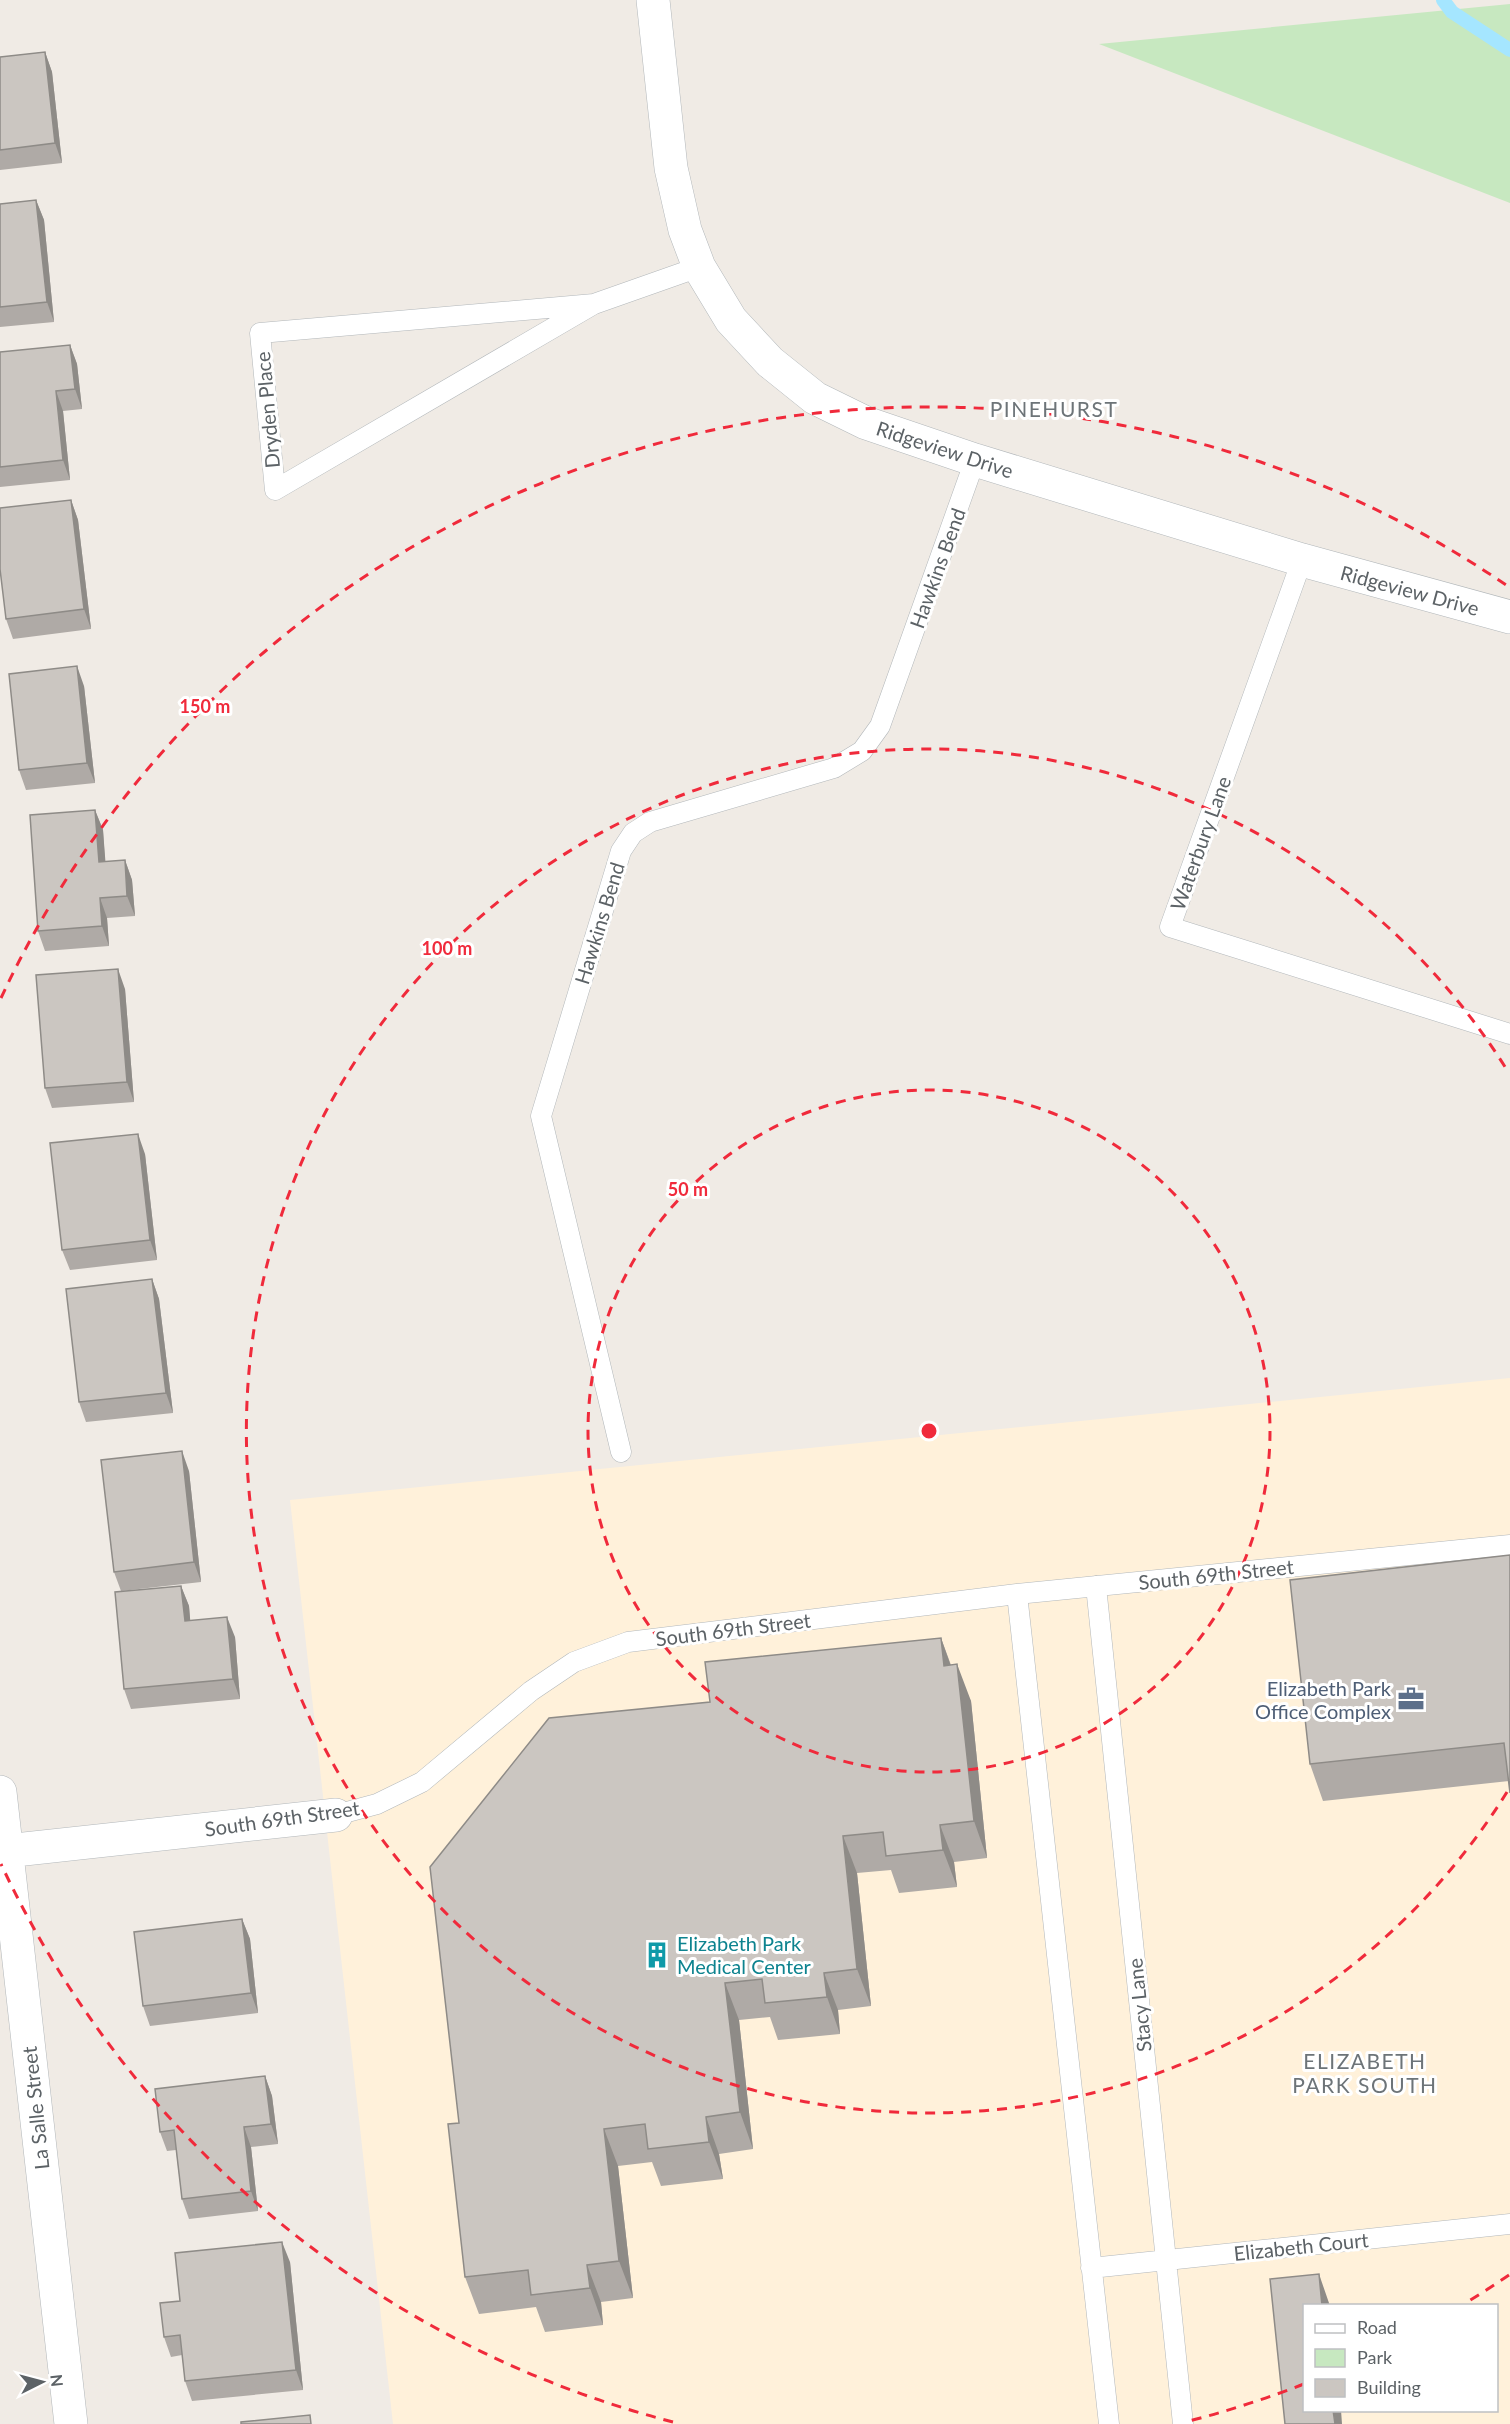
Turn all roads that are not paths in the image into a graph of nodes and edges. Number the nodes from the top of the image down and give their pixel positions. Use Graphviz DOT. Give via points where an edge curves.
graph roads {
  1 [pos="653,0"];
  2 [pos="699,267"];
  3 [pos="594,304"];
  4 [pos="975,460"];
  5 [pos="1302,560"];
  6 [pos="1510,617"];
  7 [pos="1510,1034"];
  8 [pos="621,1452"];
  9 [pos="1510,1545"];
  10 [pos="1096,1586"];
  11 [pos="1017,1594"];
  12 [pos="0,1792"];
  13 [pos="336,1815"];
  14 [pos="6,1851"];
  15 [pos="1510,2224"];
  16 [pos="1166,2260"];
  17 [pos="1091,2268"];
  18 [pos="71,2424"];
  19 [pos="1109,2424"];
  20 [pos="1183,2424"];
  1 -- 2 [label="street, Ridgeview Drive" via="672,168 685,230"];
  2 -- 3 [label="lane, Dryden Place"];
  2 -- 4 [label="street, Ridgeview Drive" via="731,320 770,362 815,398 866,423"];
  3 -- 3 [label="lane, Dryden Place" via="260,333 275,490 419,406"];
  4 -- 5 [label="street, Ridgeview Drive"];
  4 -- 8 [label="lane, Hawkins Bend" via="880,726 862,751 834,768 650,822 633,833 621,851 541,1116"];
  5 -- 6 [label="street, Ridgeview Drive"];
  5 -- 7 [label="lane, Waterbury Lane" via="1170,927"];
  9 -- 10 [label="lane, South 69th Street"];
  10 -- 11 [label="lane, South 69th Street"];
  10 -- 16 [label="lane, Stacy Lane"];
  11 -- 13 [label="lane, South 69th Street" via="628,1642 574,1662 531,1691 422,1782 377,1804"];
  11 -- 17 [label="lane"];
  12 -- 14 [label="street, La Salle Street"];
  13 -- 14 [label="street, South 69th Street"];
  14 -- 18 [label="street, La Salle Street"];
  15 -- 16 [label="lane, Elizabeth Court"];
  16 -- 17 [label="lane, Elizabeth Court"];
  16 -- 20 [label="lane, Stacy Lane"];
  17 -- 19 [label="lane"];
}
